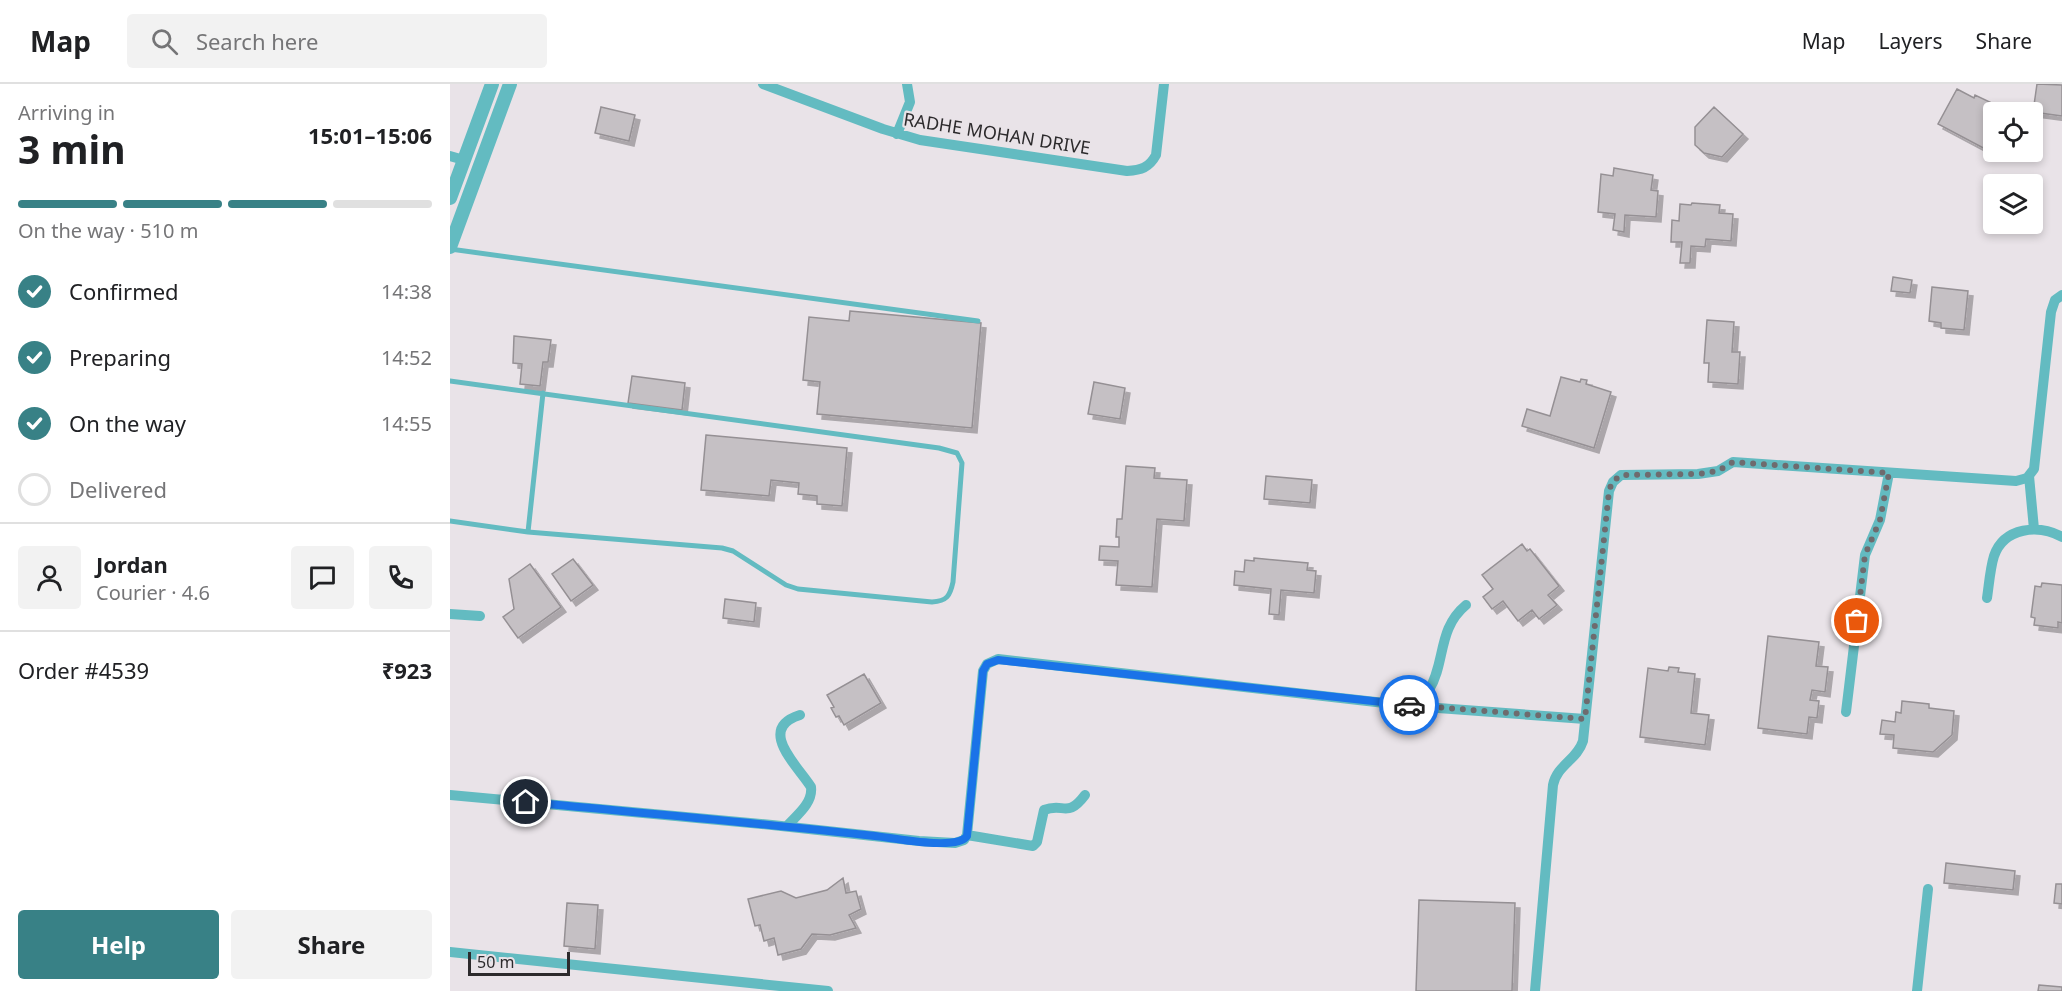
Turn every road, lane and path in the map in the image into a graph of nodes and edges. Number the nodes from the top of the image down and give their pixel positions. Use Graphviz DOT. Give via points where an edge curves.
graph roads {
  1 [pos="492,84"];
  2 [pos="510,84"];
  3 [pos="764,84"];
  4 [pos="907,84"];
  5 [pos="1164,84"];
  6 [pos="897,134"];
  7 [pos="457,158"];
  8 [pos="450,198"];
  9 [pos="450,248"];
  10 [pos="2062,295"];
  11 [pos="978,321"];
  12 [pos="450,381"];
  13 [pos="543,393"];
  14 [pos="1889,473"];
  15 [pos="2029,476"];
  16 [pos="450,521"];
  17 [pos="2034,529"];
  18 [pos="528,532"];
  19 [pos="2062,537"];
  20 [pos="1987,598"];
  21 [pos="1466,605"];
  22 [pos="450,614"];
  23 [pos="480,616"];
  24 [pos="1411,705"];
  25 [pos="1846,712"];
  26 [pos="800,715"];
  27 [pos="1585,719"];
  28 [pos="450,795"];
  29 [pos="1085,795"];
  30 [pos="787,826"];
  31 [pos="967,836"];
  32 [pos="1928,889"];
  33 [pos="450,952"];
  34 [pos="828,991"];
  35 [pos="1535,991"];
  36 [pos="1917,991"];
  1 -- 7 [label="street"];
  2 -- 9 [label="street"];
  3 -- 6 [label="street, RADHE MOHAN DRIVE"];
  4 -- 6 [label="street" via="910,102"];
  5 -- 6 [label="street, RADHE MOHAN DRIVE" via="1156,155 1152,163 1139,170"];
  7 -- 8 [label="street"];
  9 -- 11 [label="lane"];
  10 -- 15 [label="street" via="2055,300 2051,312 2034,469"];
  12 -- 13 [label="lane"];
  13 -- 18 [label="lane"];
  13 -- 18 [label="lane" via="939,447 957,453 962,463 953,582 946,599 932,602 811,592 786,585 722,548"];
  14 -- 15 [label="street" via="2016,481"];
  14 -- 25 [label="street" via="1880,520 1865,555"];
  14 -- 27 [label="street" via="1733,462 1712,472 1621,475 1615,479 1609,491"];
  15 -- 17 [label="street"];
  16 -- 18 [label="lane"];
  17 -- 19 [label="street"];
  17 -- 20 [label="street" via="2013,535 1998,548"];
  21 -- 24 [label="street" via="1449,624 1428,691"];
  22 -- 23 [label="street"];
  24 -- 27 [label="street"];
  24 -- 31 [label="street" via="991,661 982,677"];
  26 -- 30 [label="street" via="784,726 781,742 812,793"];
  27 -- 35 [label="street" via="1581,747 1557,772 1554,785"];
  28 -- 30 [label="street"];
  29 -- 31 [label="street" via="1072,809 1044,810 1036,845"];
  30 -- 31 [label="street" via="945,843 960,842"];
  32 -- 36 [label="street"];
  33 -- 34 [label="street"];
}
